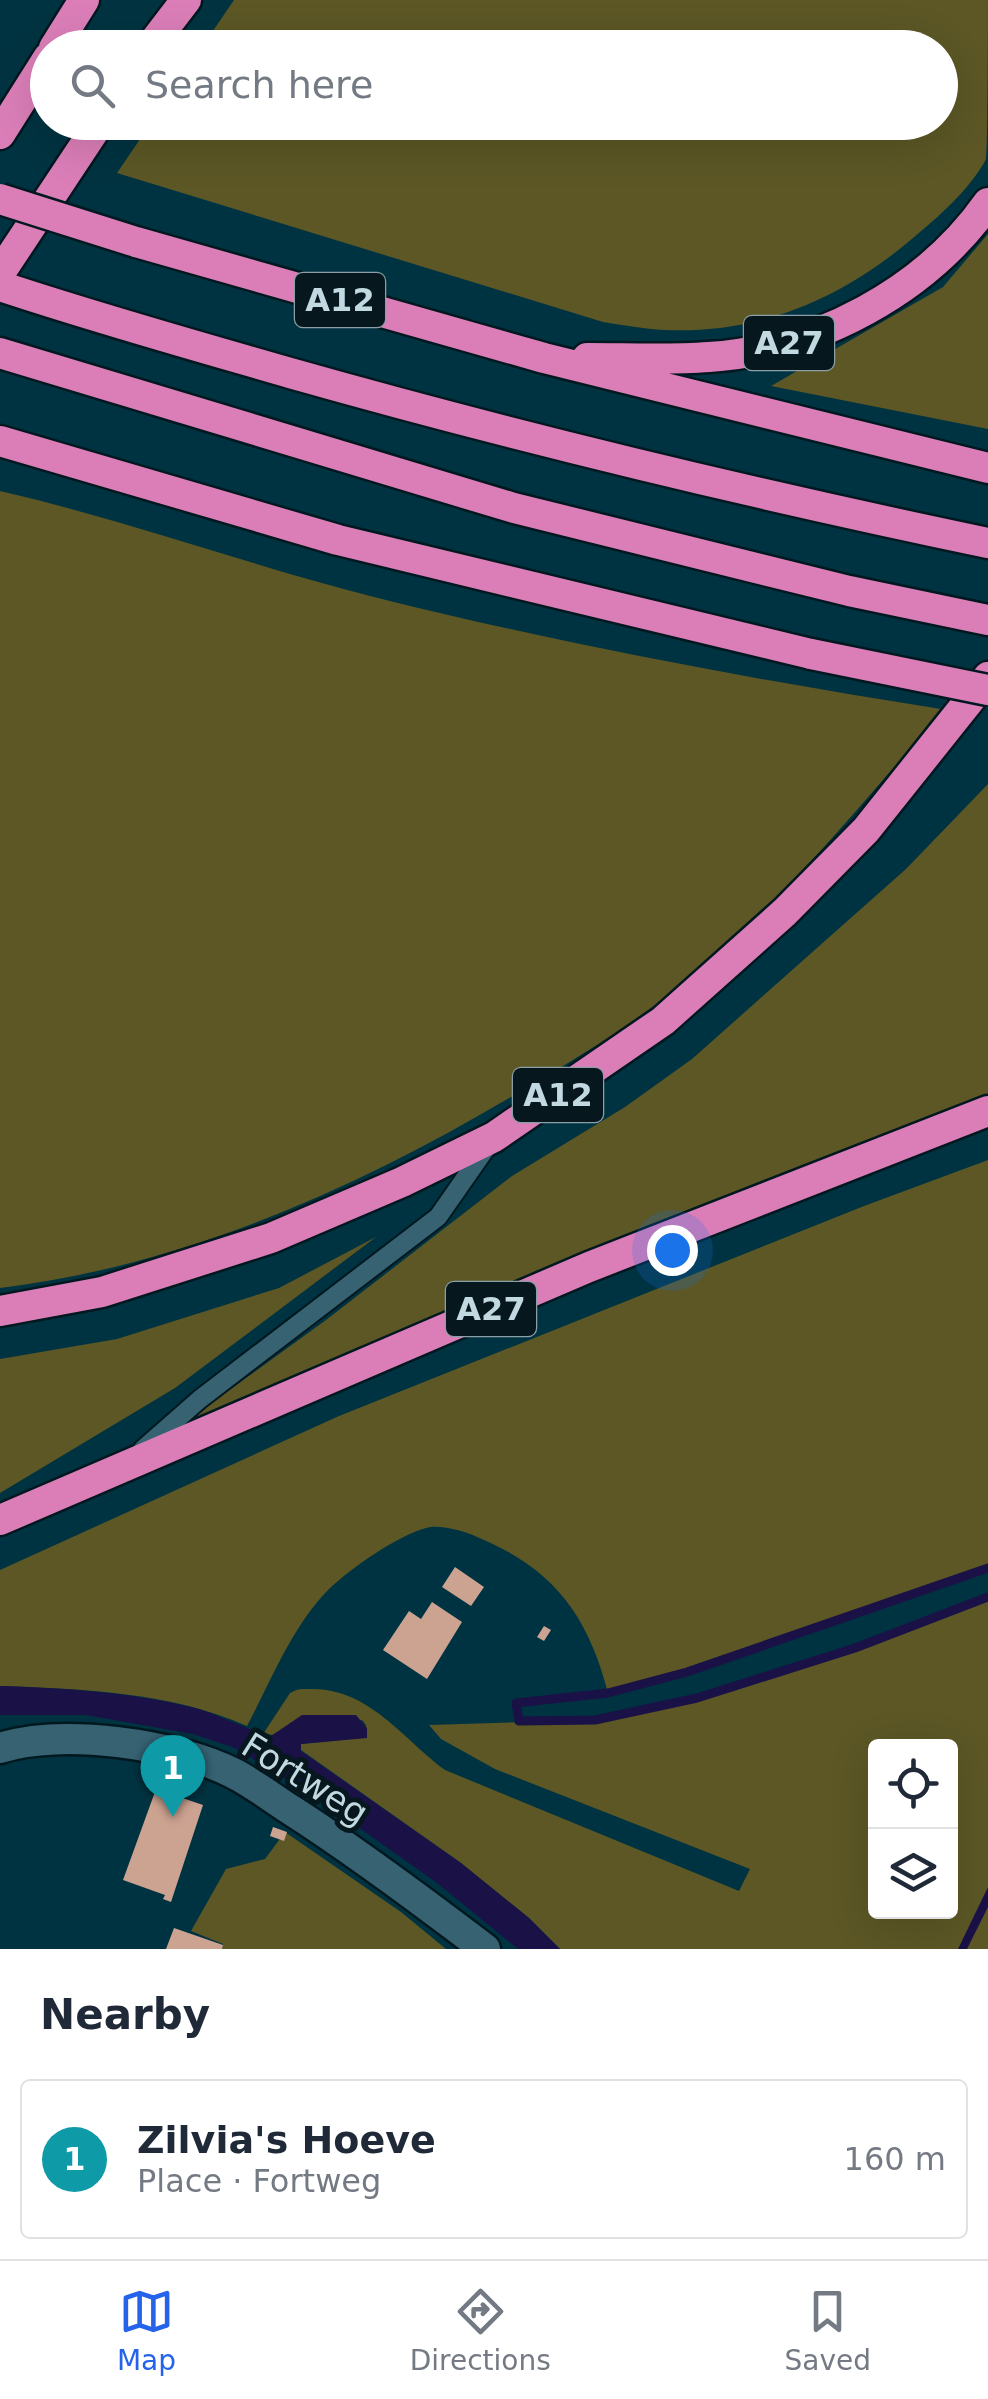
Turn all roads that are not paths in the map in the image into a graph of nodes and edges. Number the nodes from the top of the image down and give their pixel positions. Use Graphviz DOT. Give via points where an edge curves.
graph roads {
  1 [pos="84,0"];
  2 [pos="178,0"];
  3 [pos="186,0"];
  4 [pos="65,30"];
  5 [pos="160,30"];
  6 [pos="163,30"];
  7 [pos="30,86"];
  8 [pos="0,134"];
  9 [pos="88,140"];
  10 [pos="0,198"];
  11 [pos="988,203"];
  12 [pos="0,273"];
  13 [pos="0,286"];
  14 [pos="0,353"];
  15 [pos="544,358"];
  16 [pos="5,442"];
  17 [pos="988,468"];
  18 [pos="988,543"];
  19 [pos="988,620"];
  20 [pos="988,677"];
  21 [pos="988,690"];
  22 [pos="988,1111"];
  23 [pos="494,1137"];
  24 [pos="0,1311"];
  25 [pos="121,1469"];
  26 [pos="0,1520"];
  27 [pos="0,1748"];
  28 [pos="485,1949"];
  1 -- 4 [label="highway"];
  2 -- 5 [label="highway"];
  3 -- 6 [label="highway"];
  7 -- 8 [label="highway"];
  9 -- 12 [label="highway"];
  10 -- 15 [label="highway, A12, bridge"];
  11 -- 15 [label="highway, A27" via="948,250 896,293 785,344 712,357"];
  13 -- 18 [label="highway, A12" via="430,412"];
  14 -- 19 [label="highway" via="514,508"];
  15 -- 17 [label="highway, A12"];
  16 -- 21 [label="highway, bridge" via="338,540"];
  20 -- 23 [label="highway, A12" via="866,830 785,912 663,1020"];
  22 -- 25 [label="highway, A27" via="590,1267"];
  23 -- 24 [label="highway, A12" via="271,1238 102,1292"];
  23 -- 25 [label="lane" via="438,1217 200,1399"];
  25 -- 26 [label="highway, A27"];
  27 -- 28 [label="street, Fortweg" via="80,1738 202,1760 317,1827"];
}
